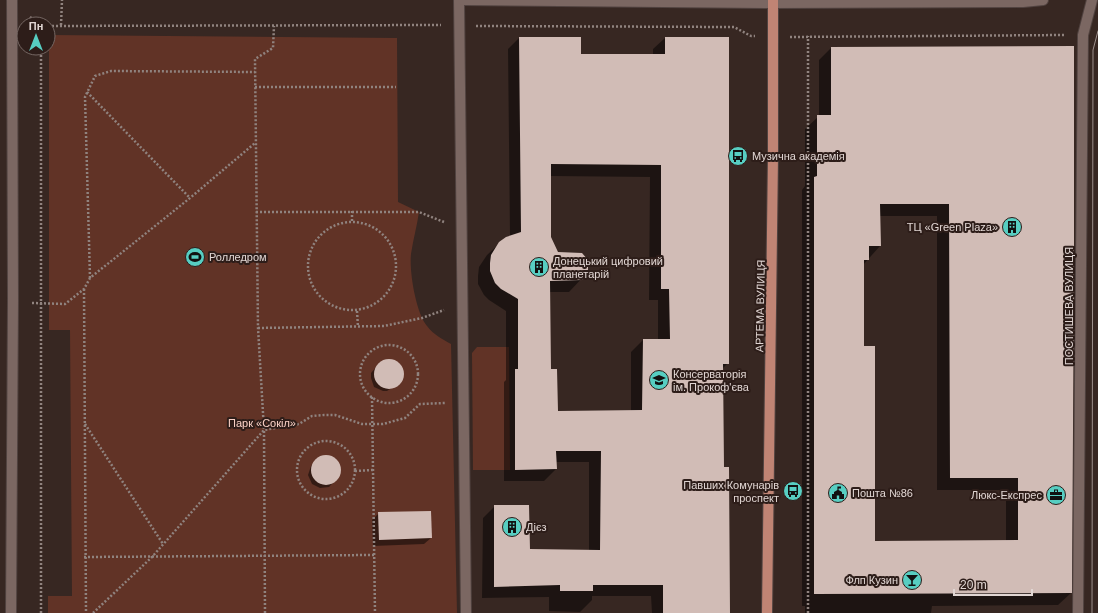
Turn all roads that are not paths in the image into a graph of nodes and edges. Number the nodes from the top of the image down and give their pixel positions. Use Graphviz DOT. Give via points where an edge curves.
graph roads {
  1 [pos="12,0"];
  2 [pos="459,0"];
  3 [pos="463,0"];
  4 [pos="1043,0"];
  5 [pos="1092,0"];
  6 [pos="773,1"];
  7 [pos="11,613"];
  8 [pos="466,613"];
  9 [pos="767,613"];
  10 [pos="1078,613"];
  1 -- 7 [label="street"];
  2 -- 8 [label="street"];
  3 -- 6 [label="street"];
  4 -- 6 [label="street"];
  5 -- 10 [label="street, ПОСТИШЕВА ВУЛИЦЯ" via="1083,35"];
  6 -- 9 [label="main road, АРТЕМА ВУЛИЦЯ"];
}
